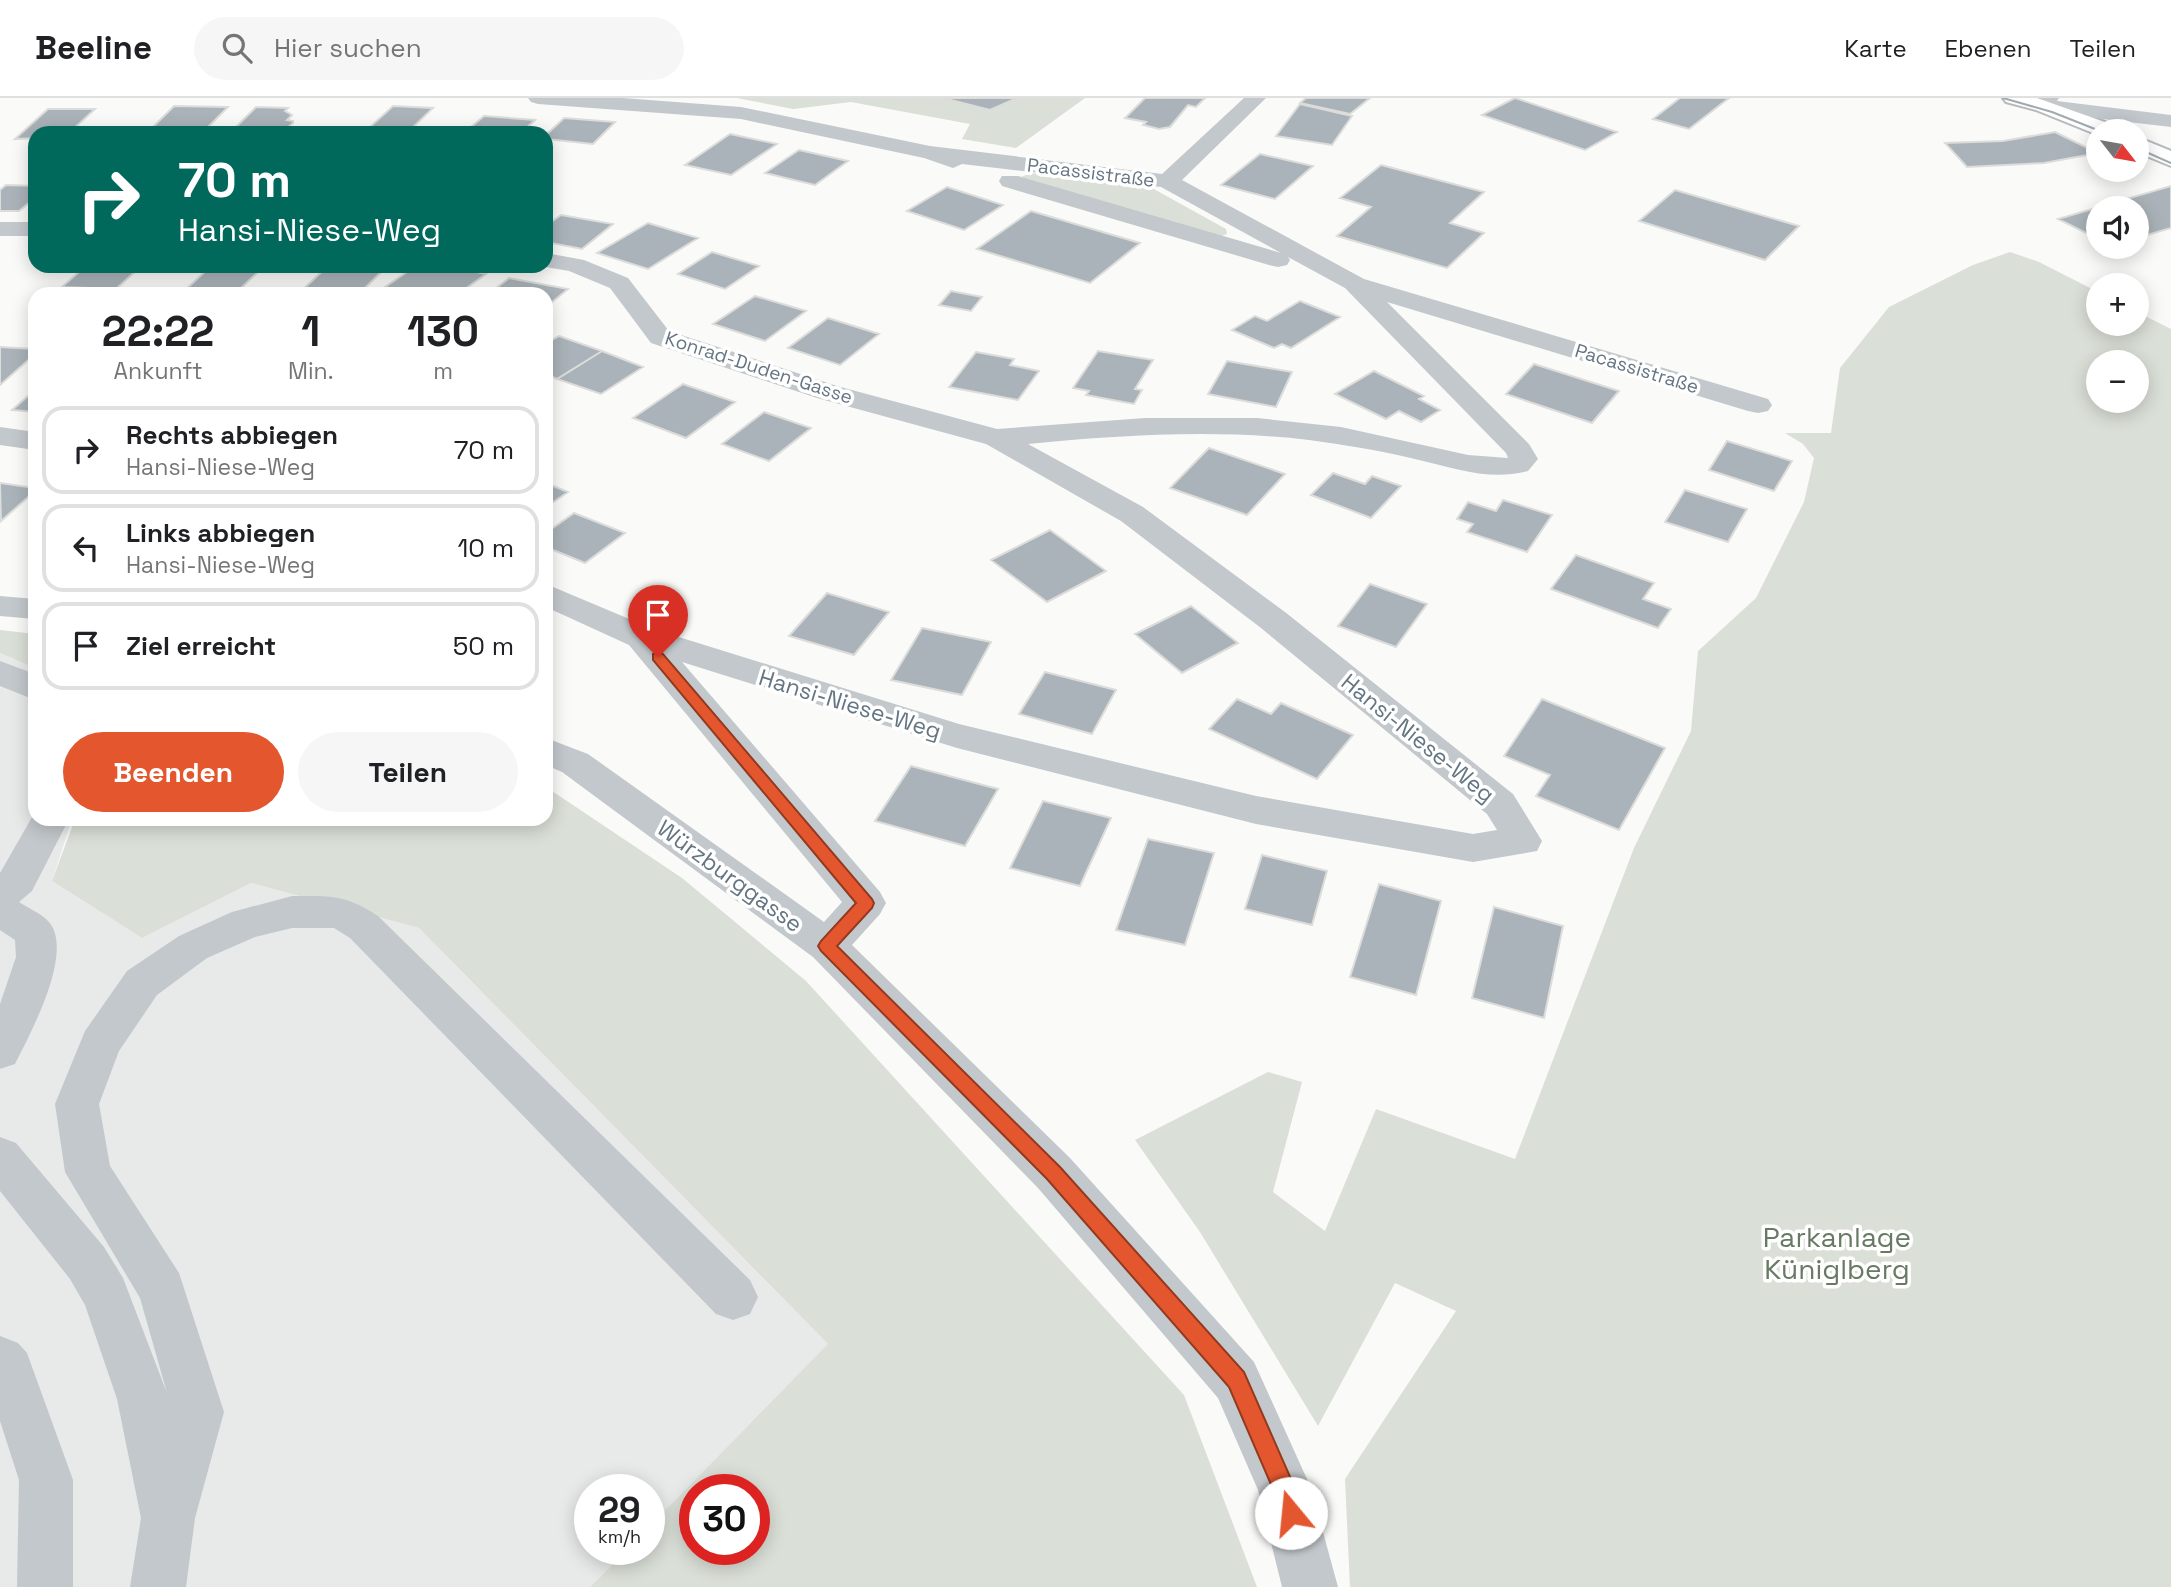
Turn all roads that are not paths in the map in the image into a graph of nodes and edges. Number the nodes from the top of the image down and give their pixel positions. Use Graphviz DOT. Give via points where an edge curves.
graph roads {
  1 [pos="538,98"];
  2 [pos="1256,98"];
  3 [pos="2013,98"];
  4 [pos="2160,98"];
  5 [pos="2046,102"];
  6 [pos="2171,107"];
  7 [pos="2086,121"];
  8 [pos="2171,121"];
  9 [pos="2149,149"];
  10 [pos="930,153"];
  11 [pos="2171,159"];
  12 [pos="1167,181"];
  13 [pos="0,229"];
  14 [pos="28,229"];
  15 [pos="553,261"];
  16 [pos="1354,283"];
  17 [pos="1758,405"];
  18 [pos="0,436"];
  19 [pos="996,438"];
  20 [pos="28,440"];
  21 [pos="553,597"];
  22 [pos="0,606"];
  23 [pos="28,608"];
  24 [pos="641,637"];
  25 [pos="0,672"];
  26 [pos="28,685"];
  27 [pos="553,754"];
  28 [pos="46,826"];
  29 [pos="0,896"];
  30 [pos="0,910"];
  31 [pos="827,946"];
  32 [pos="0,1051"];
  33 [pos="0,1157"];
  34 [pos="733,1297"];
  35 [pos="0,1361"];
  36 [pos="167,1518"];
  37 [pos="45,1587"];
  38 [pos="158,1587"];
  39 [pos="1310,1587"];
  1 -- 10 [label="street, Pacassistraße" via="741,113"];
  2 -- 12 [label="street"];
  3 -- 5 [label="main road"];
  4 -- 6 [label="street"];
  5 -- 7 [label="main road"];
  5 -- 8 [label="street"];
  9 -- 11 [label="main road"];
  10 -- 12 [label="street, Pacassistraße"];
  10 -- 16 [label="street, Pacassistraße"];
  12 -- 16 [label="street, Pacassistraße"];
  13 -- 14 [label="street"];
  15 -- 19 [label="street, Konrad-Duden-Gasse" via="619,283 660,337 827,392"];
  16 -- 17 [label="street, Pacassistraße"];
  16 -- 19 [label="street" via="1520,450 1523,459 1518,465 1491,467 1355,439 1219,425 1135,426"];
  18 -- 20 [label="street"];
  19 -- 24 [label="street, Hansi-Niese-Weg" via="1132,514 1273,620 1500,804 1523,841 1473,848 1256,810 957,736"];
  21 -- 24 [label="street"];
  22 -- 23 [label="street"];
  24 -- 31 [label="street" via="866,903"];
  25 -- 26 [label="street"];
  27 -- 31 [label="street, Würzburggasse" via="575,763"];
  28 -- 29 [label="street" via="18,880"];
  30 -- 32 [label="street" via="34,932 37,957"];
  31 -- 39 [label="street, Würzburggasse" via="1054,1173 1236,1380 1284,1488"];
  33 -- 36 [label="street" via="87,1263 106,1295 142,1399"];
  34 -- 36 [label="street" via="364,927 341,912 292,912 246,923 194,947 142,983 100,1044 77,1104 88,1172 162,1289 198,1412"];
  35 -- 37 [label="street" via="9,1371 46,1480"];
  36 -- 38 [label="street"];
}
